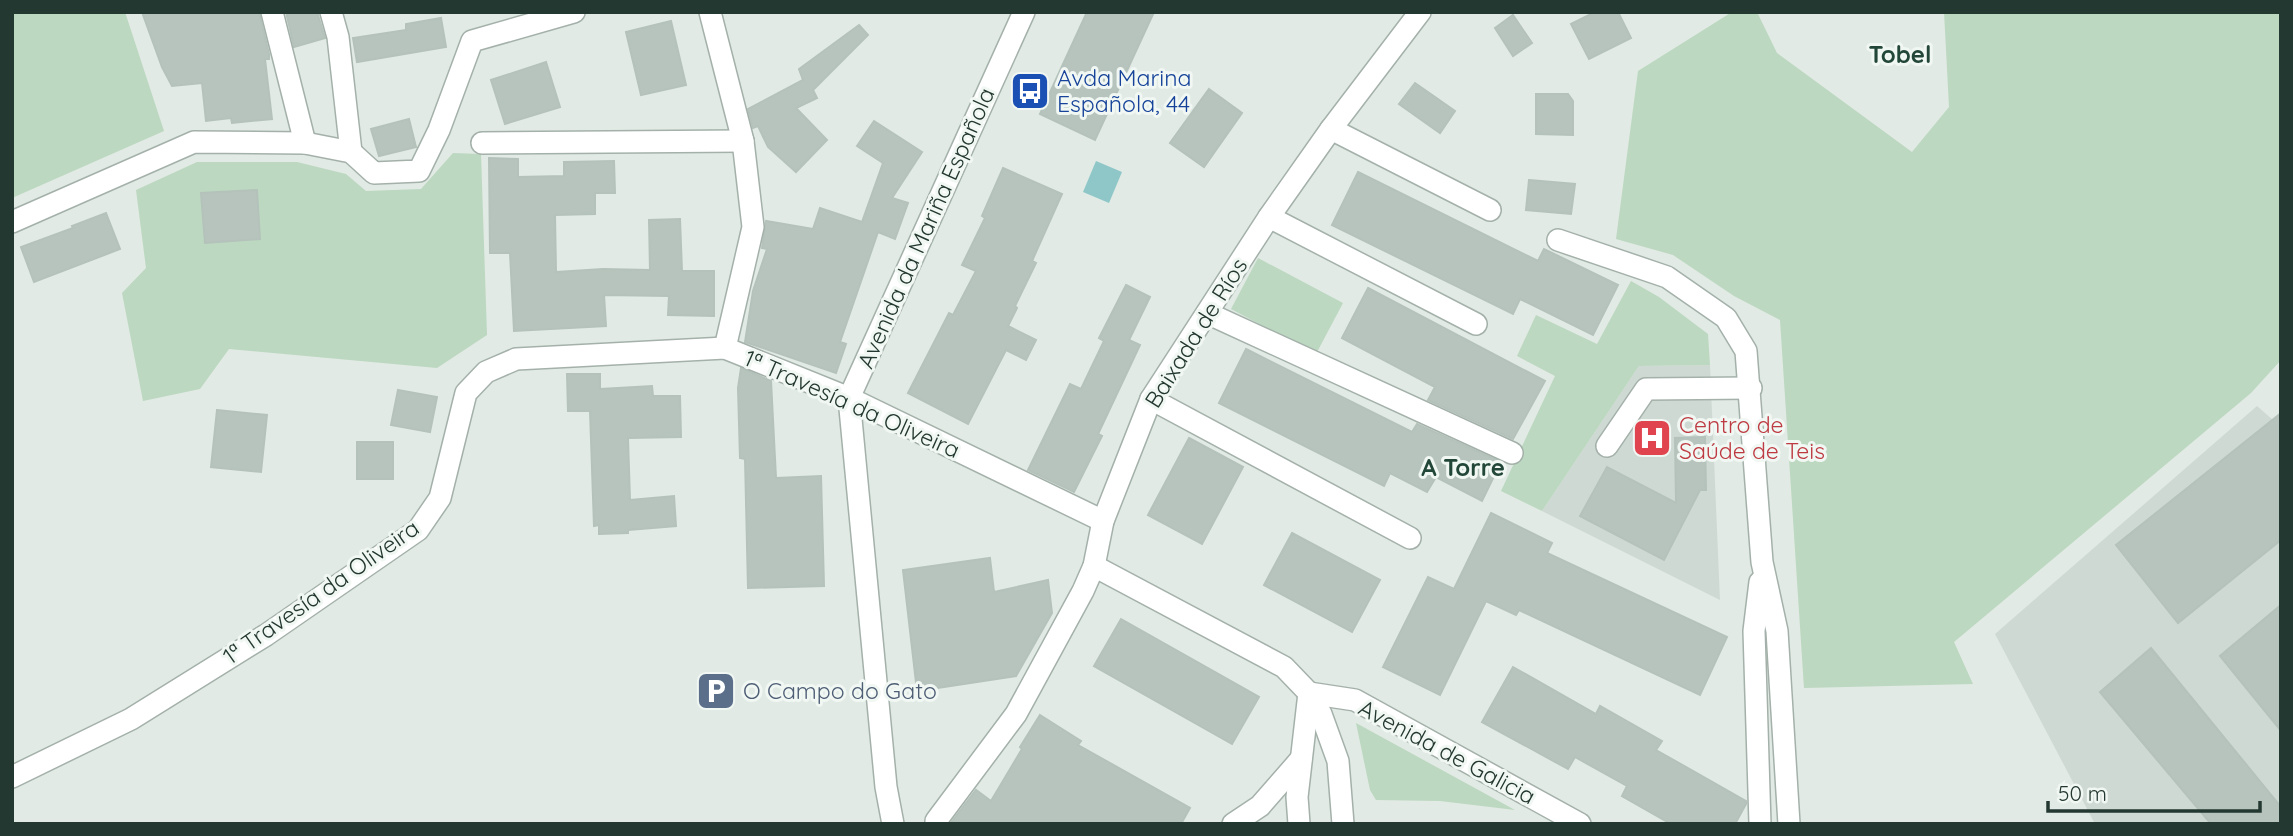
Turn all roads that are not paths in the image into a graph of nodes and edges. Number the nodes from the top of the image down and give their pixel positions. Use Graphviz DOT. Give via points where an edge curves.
graph roads {
  1 [pos="272,12"];
  2 [pos="331,12"];
  3 [pos="573,12"];
  4 [pos="710,12"];
  5 [pos="1024,12"];
  6 [pos="1420,12"];
  7 [pos="1331,129"];
  8 [pos="743,141"];
  9 [pos="305,143"];
  10 [pos="482,143"];
  11 [pos="351,152"];
  12 [pos="1490,210"];
  13 [pos="1269,217"];
  14 [pos="12,222"];
  15 [pos="1558,240"];
  16 [pos="1207,313"];
  17 [pos="1476,324"];
  18 [pos="725,348"];
  19 [pos="1751,388"];
  20 [pos="849,398"];
  21 [pos="1152,399"];
  22 [pos="1607,446"];
  23 [pos="1512,453"];
  24 [pos="1103,522"];
  25 [pos="1410,537"];
  26 [pos="1762,562"];
  27 [pos="1094,566"];
  28 [pos="1309,693"];
  29 [pos="1301,760"];
  30 [pos="12,778"];
  31 [pos="893,824"];
  32 [pos="936,824"];
  33 [pos="1233,824"];
  34 [pos="1299,824"];
  35 [pos="1343,824"];
  36 [pos="1580,824"];
  37 [pos="1760,824"];
  38 [pos="1789,824"];
  1 -- 9 [label="street"];
  2 -- 11 [label="street"];
  3 -- 11 [label="street" via="472,41 419,171 374,173"];
  4 -- 8 [label="street"];
  5 -- 20 [label="street, Avenida da Mariña Española"];
  6 -- 7 [label="street, Baixada de Ríos"];
  7 -- 12 [label="street"];
  7 -- 13 [label="street, Baixada de Ríos"];
  8 -- 10 [label="street"];
  8 -- 18 [label="street" via="753,227"];
  9 -- 11 [label="street"];
  9 -- 14 [label="street" via="194,142"];
  13 -- 16 [label="street, Baixada de Ríos"];
  13 -- 17 [label="street"];
  15 -- 19 [label="street" via="1667,277 1726,318 1746,351"];
  16 -- 21 [label="street, Baixada de Ríos"];
  16 -- 23 [label="street"];
  18 -- 20 [label="street, 1ª Travesía da Oliveira"];
  18 -- 30 [label="street, 1ª Travesía da Oliveira" via="516,359 486,372 466,393 440,498 418,530 266,635 131,719"];
  19 -- 22 [label="street" via="1646,389"];
  19 -- 26 [label="street"];
  20 -- 24 [label="street, 1ª Travesía da Oliveira"];
  20 -- 31 [label="street, Avenida da Mariña Española"];
  21 -- 24 [label="street, Baixada de Ríos"];
  21 -- 25 [label="street"];
  24 -- 27 [label="street, Baixada de Ríos"];
  26 -- 37 [label="street" via="1754,631"];
  26 -- 38 [label="street" via="1777,631"];
  27 -- 28 [label="street, Avenida de Galicia" via="1284,667"];
  27 -- 32 [label="street, Baixada de Ríos" via="1016,714"];
  28 -- 29 [label="street"];
  28 -- 35 [label="street, Avenida de Galicia" via="1338,761"];
  28 -- 36 [label="street, Avenida de Galicia" via="1355,700"];
  29 -- 33 [label="street" via="1260,806"];
  29 -- 34 [label="street"];
}
